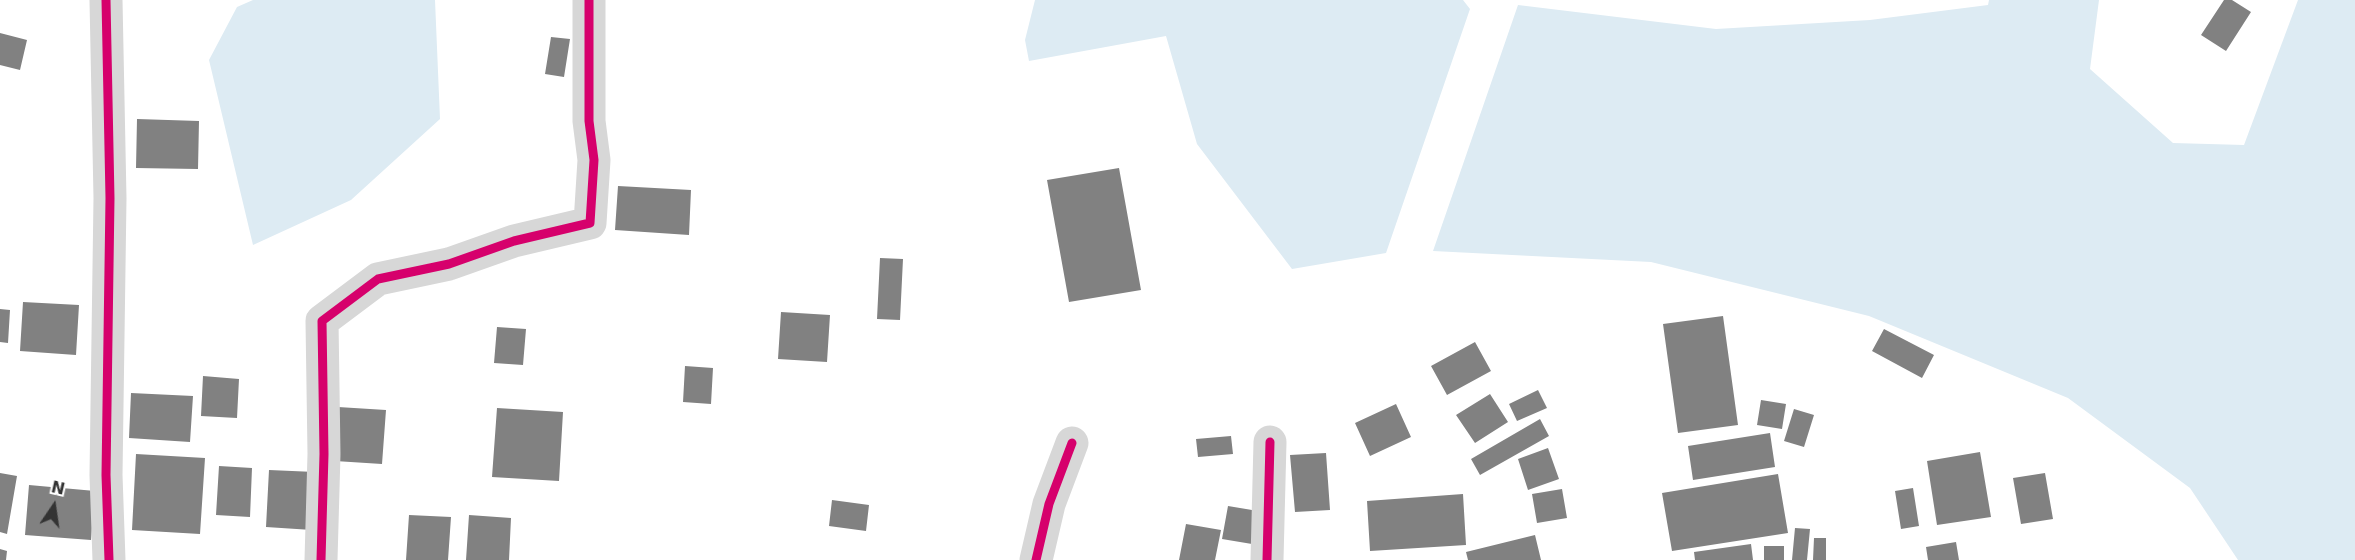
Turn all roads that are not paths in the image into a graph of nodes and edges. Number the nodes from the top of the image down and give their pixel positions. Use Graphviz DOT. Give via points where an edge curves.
graph roads {
  1 [pos="106,0"];
  2 [pos="589,0"];
  3 [pos="1270,442"];
  4 [pos="1072,443"];
  5 [pos="109,560"];
  6 [pos="321,560"];
  7 [pos="1036,560"];
  8 [pos="1267,560"];
  1 -- 5 [label="street"];
  2 -- 6 [label="street" via="589,121 594,159 590,223 449,264 378,279 322,321"];
  3 -- 8 [label="street"];
  4 -- 7 [label="street" via="1049,504"];
}
